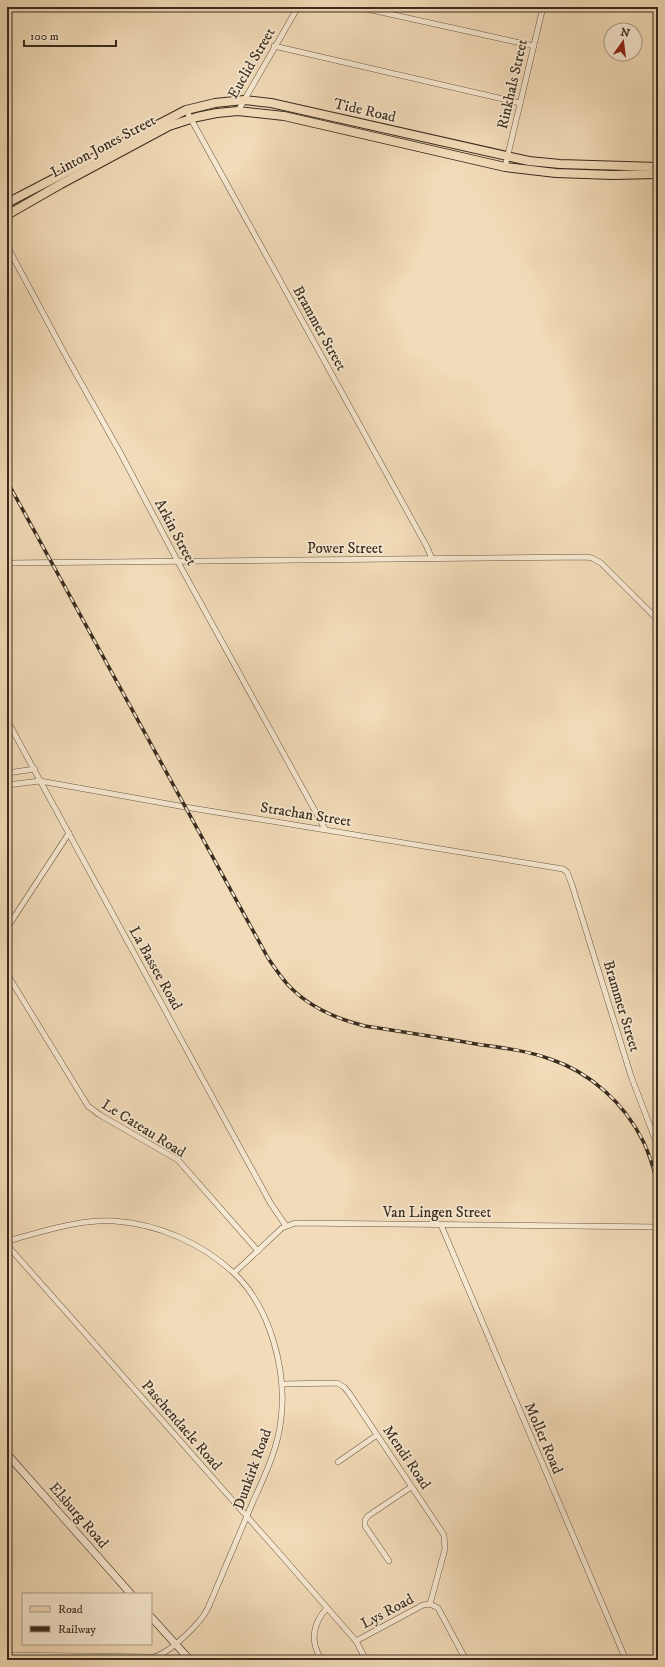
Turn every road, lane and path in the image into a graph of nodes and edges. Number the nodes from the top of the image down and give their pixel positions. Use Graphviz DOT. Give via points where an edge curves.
graph roads {
  1 [pos="298,7"];
  2 [pos="358,7"];
  3 [pos="543,7"];
  4 [pos="274,46"];
  5 [pos="534,46"];
  6 [pos="244,100"];
  7 [pos="215,103"];
  8 [pos="520,103"];
  9 [pos="186,110"];
  10 [pos="238,111"];
  11 [pos="217,113"];
  12 [pos="190,119"];
  13 [pos="508,157"];
  14 [pos="505,167"];
  15 [pos="658,167"];
  16 [pos="658,174"];
  17 [pos="49,180"];
  18 [pos="54,188"];
  19 [pos="7,203"];
  20 [pos="7,215"];
  21 [pos="7,246"];
  22 [pos="432,559"];
  23 [pos="178,562"];
  24 [pos="7,563"];
  25 [pos="658,620"];
  26 [pos="7,720"];
  27 [pos="35,769"];
  28 [pos="7,773"];
  29 [pos="40,781"];
  30 [pos="7,785"];
  31 [pos="325,829"];
  32 [pos="69,833"];
  33 [pos="567,872"];
  34 [pos="7,928"];
  35 [pos="7,974"];
  36 [pos="658,1147"];
  37 [pos="441,1225"];
  38 [pos="286,1226"];
  39 [pos="658,1227"];
  40 [pos="7,1241"];
  41 [pos="7,1245"];
  42 [pos="258,1251"];
  43 [pos="234,1273"];
  44 [pos="282,1384"];
  45 [pos="377,1435"];
  46 [pos="7,1454"];
  47 [pos="338,1462"];
  48 [pos="412,1487"];
  49 [pos="247,1517"];
  50 [pos="389,1561"];
  51 [pos="130,1593"];
  52 [pos="430,1604"];
  53 [pos="327,1608"];
  54 [pos="152,1618"];
  55 [pos="356,1642"];
  56 [pos="176,1643"];
  57 [pos="7,1655"];
  58 [pos="190,1660"];
  59 [pos="322,1660"];
  60 [pos="366,1660"];
  61 [pos="466,1660"];
  62 [pos="626,1660"];
  1 -- 4 [label="street, Euclid Street"];
  2 -- 5 [label="street"];
  3 -- 5 [label="street, Rinkhals Street"];
  4 -- 6 [label="street, Euclid Street"];
  4 -- 8 [label="street"];
  5 -- 8 [label="street, Rinkhals Street"];
  6 -- 7 [label="main road, Tide Road"];
  6 -- 10 [label="street, Euclid Street"];
  6 -- 13 [label="main road, Tide Road" via="302,110"];
  7 -- 9 [label="main road, Linton Jones Street"];
  8 -- 13 [label="street, Rinkhals Street"];
  9 -- 12 [label="street, Brammer Street"];
  9 -- 17 [label="main road, Linton Jones Street"];
  10 -- 11 [label="main road, Tide Road"];
  10 -- 14 [label="main road, Tide Road" via="284,116"];
  11 -- 12 [label="main road, Linton Jones Street"];
  12 -- 18 [label="main road, Linton Jones Street" via="169,126"];
  12 -- 22 [label="street, Brammer Street"];
  13 -- 14 [label="street, Rinkhals Street"];
  13 -- 15 [label="main road, Tide Road" via="560,164"];
  14 -- 16 [label="main road, Tide Road" via="556,173"];
  17 -- 18 [label="main road"];
  17 -- 19 [label="main road, Linton Jones Street"];
  18 -- 20 [label="main road, Linton Jones Street"];
  21 -- 23 [label="street, Arkin Street"];
  22 -- 23 [label="street, Power Street"];
  22 -- 25 [label="street, Power Street" via="592,558 601,563"];
  23 -- 24 [label="street, Power Street"];
  23 -- 31 [label="street, Arkin Street"];
  26 -- 27 [label="street, La Bassee Road"];
  27 -- 28 [label="street"];
  27 -- 29 [label="street, La Bassee Road"];
  29 -- 30 [label="street, Strachan Street"];
  29 -- 31 [label="street, Strachan Street"];
  29 -- 32 [label="street, La Bassee Road"];
  31 -- 33 [label="street, Strachan Street" via="556,867"];
  32 -- 34 [label="street"];
  32 -- 38 [label="street, La Bassee Road" via="271,1204"];
  33 -- 36 [label="street, Brammer Street" via="631,1076"];
  35 -- 42 [label="street, Le Cateau Road" via="88,1106 178,1160"];
  37 -- 38 [label="street, Van Lingen Street" via="301,1223"];
  37 -- 39 [label="street, Van Lingen Street"];
  37 -- 62 [label="street, Moller Road"];
  38 -- 42 [label="street"];
  40 -- 43 [label="street, Dunkirk Road" via="87,1222 134,1223 185,1239"];
  41 -- 49 [label="street, Paschendaele Road"];
  42 -- 43 [label="street"];
  43 -- 44 [label="street, Dunkirk Road" via="251,1294 267,1323 279,1362"];
  44 -- 45 [label="street, Mendi Road" via="340,1385 349,1393"];
  44 -- 49 [label="street, Dunkirk Road" via="281,1420 275,1445"];
  45 -- 47 [label="street"];
  45 -- 48 [label="street, Mendi Road"];
  46 -- 51 [label="main road, Elsburg Road"];
  48 -- 50 [label="street" via="365,1520 365,1526"];
  48 -- 52 [label="street, Mendi Road" via="442,1531 445,1540 445,1549"];
  49 -- 53 [label="street, Paschendaele Road"];
  49 -- 56 [label="street, Dunkirk Road" via="206,1613"];
  52 -- 55 [label="street, Lys Road" via="423,1605"];
  52 -- 61 [label="street" via="438,1608"];
  53 -- 55 [label="street, Paschendaele Road"];
  53 -- 59 [label="street" via="316,1622 314,1636 316,1650"];
  54 -- 56 [label="main road"];
  55 -- 60 [label="street, Paschendaele Road"];
  56 -- 57 [label="street, Dunkirk Road" via="162,1654 152,1657"];
  56 -- 58 [label="main road"];
}
